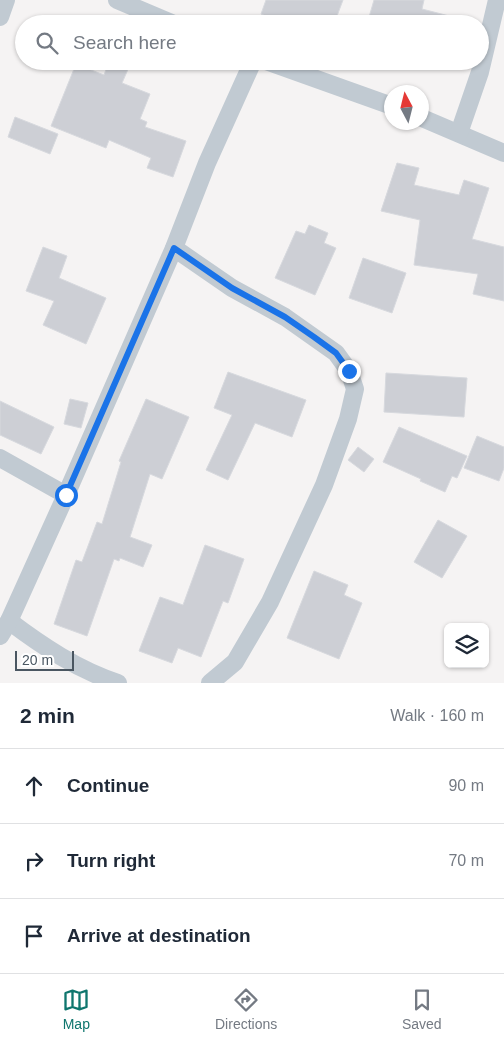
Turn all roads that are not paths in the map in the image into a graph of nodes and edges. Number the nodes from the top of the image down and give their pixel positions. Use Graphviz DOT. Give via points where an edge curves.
graph roads {
  1 [pos="6,0"];
  2 [pos="117,0"];
  3 [pos="497,0"];
  4 [pos="153,15"];
  5 [pos="0,17"];
  6 [pos="489,34"];
  7 [pos="249,70"];
  8 [pos="291,70"];
  9 [pos="480,70"];
  10 [pos="384,103"];
  11 [pos="429,121"];
  12 [pos="459,133"];
  13 [pos="504,153"];
  14 [pos="174,248"];
  15 [pos="0,458"];
  16 [pos="66,495"];
  17 [pos="4,628"];
  18 [pos="118,683"];
  19 [pos="210,683"];
  1 -- 5 [label="street"];
  2 -- 4 [label="street"];
  3 -- 6 [label="street"];
  7 -- 14 [label="street" via="207,162"];
  8 -- 10 [label="street"];
  9 -- 12 [label="street"];
  11 -- 12 [label="street"];
  12 -- 13 [label="street"];
  14 -- 16 [label="street"];
  14 -- 19 [label="street" via="336,353 349,371 355,389 348,419 324,485 270,602 235,662"];
  15 -- 16 [label="street"];
  16 -- 17 [label="street"];
  17 -- 18 [label="street"];
}
